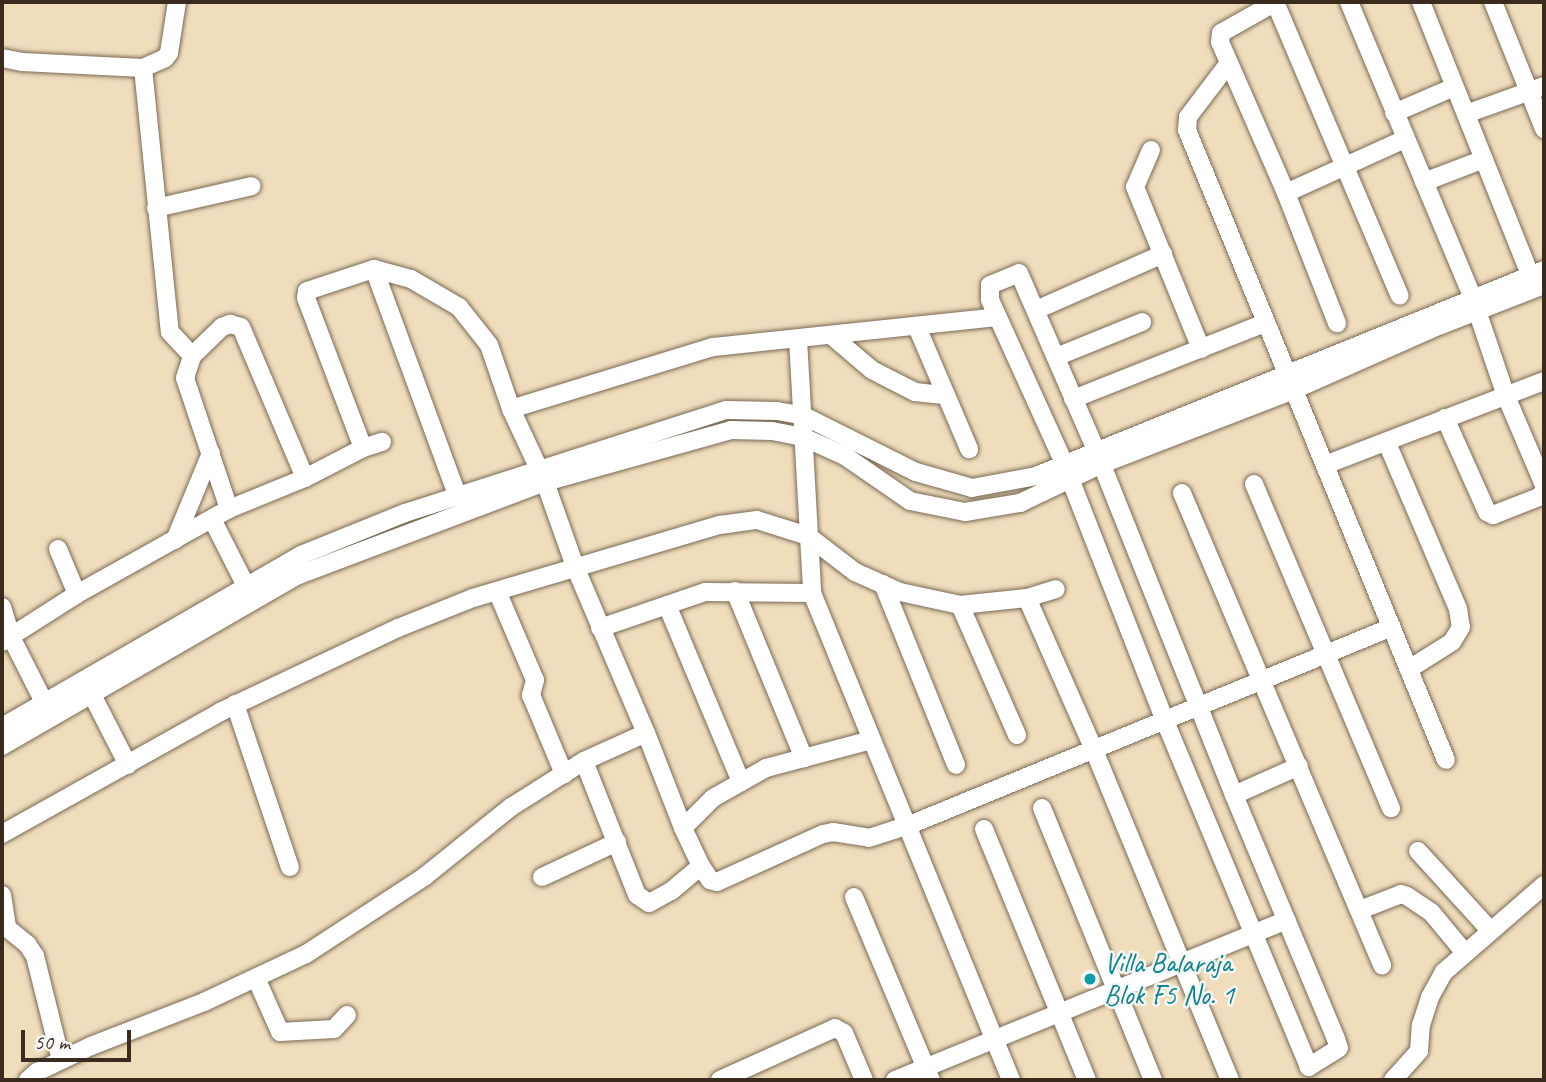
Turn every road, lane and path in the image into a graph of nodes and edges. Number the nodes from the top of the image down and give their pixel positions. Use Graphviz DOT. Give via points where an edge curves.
graph roads {
  1 [pos="177,2"];
  2 [pos="1275,2"];
  3 [pos="1349,2"];
  4 [pos="1420,2"];
  5 [pos="1493,2"];
  6 [pos="2,58"];
  7 [pos="1229,63"];
  8 [pos="142,68"];
  9 [pos="1454,87"];
  10 [pos="1536,88"];
  11 [pos="1394,113"];
  12 [pos="1465,114"];
  13 [pos="1544,128"];
  14 [pos="1405,139"];
  15 [pos="1152,150"];
  16 [pos="1484,159"];
  17 [pos="1344,164"];
  18 [pos="1424,182"];
  19 [pos="252,186"];
  20 [pos="1286,193"];
  21 [pos="156,208"];
  22 [pos="1163,254"];
  23 [pos="374,270"];
  24 [pos="1539,277"];
  25 [pos="1400,296"];
  26 [pos="1475,305"];
  27 [pos="1036,310"];
  28 [pos="997,317"];
  29 [pos="1142,322"];
  30 [pos="1265,323"];
  31 [pos="1337,323"];
  32 [pos="917,327"];
  33 [pos="832,336"];
  34 [pos="798,339"];
  35 [pos="1201,349"];
  36 [pos="192,356"];
  37 [pos="1056,357"];
  38 [pos="1290,382"];
  39 [pos="1544,382"];
  40 [pos="946,395"];
  41 [pos="1506,396"];
  42 [pos="1073,399"];
  43 [pos="511,409"];
  44 [pos="804,416"];
  45 [pos="1446,418"];
  46 [pos="803,437"];
  47 [pos="382,442"];
  48 [pos="1387,443"];
  49 [pos="363,448"];
  50 [pos="969,449"];
  51 [pos="211,453"];
  52 [pos="1099,457"];
  53 [pos="1325,466"];
  54 [pos="1067,470"];
  55 [pos="541,476"];
  56 [pos="305,478"];
  57 [pos="1254,484"];
  58 [pos="1544,485"];
  59 [pos="1544,491"];
  60 [pos="1182,493"];
  61 [pos="458,497"];
  62 [pos="229,509"];
  63 [pos="212,519"];
  64 [pos="808,536"];
  65 [pos="174,540"];
  66 [pos="58,549"];
  67 [pos="308,561"];
  68 [pos="576,569"];
  69 [pos="883,584"];
  70 [pos="1056,589"];
  71 [pos="735,591"];
  72 [pos="497,592"];
  73 [pos="250,593"];
  74 [pos="812,593"];
  75 [pos="77,594"];
  76 [pos="1027,598"];
  77 [pos="667,605"];
  78 [pos="960,605"];
  79 [pos="2,607"];
  80 [pos="1392,627"];
  81 [pos="600,628"];
  82 [pos="6,640"];
  83 [pos="1328,653"];
  84 [pos="1409,669"];
  85 [pos="1263,680"];
  86 [pos="88,686"];
  87 [pos="234,704"];
  88 [pos="1199,706"];
  89 [pos="47,710"];
  90 [pos="1165,721"];
  91 [pos="2,727"];
  92 [pos="646,733"];
  93 [pos="1017,735"];
  94 [pos="871,740"];
  95 [pos="2,746"];
  96 [pos="1094,750"];
  97 [pos="804,758"];
  98 [pos="1446,760"];
  99 [pos="584,761"];
  100 [pos="128,765"];
  101 [pos="956,765"];
  102 [pos="1299,766"];
  103 [pos="564,774"];
  104 [pos="741,782"];
  105 [pos="1234,795"];
  106 [pos="1042,808"];
  107 [pos="1391,808"];
  108 [pos="907,826"];
  109 [pos="683,828"];
  110 [pos="984,829"];
  111 [pos="2,834"];
  112 [pos="617,842"];
  113 [pos="1418,851"];
  114 [pos="701,866"];
  115 [pos="290,867"];
  116 [pos="542,877"];
  117 [pos="1544,885"];
  118 [pos="2,895"];
  119 [pos="854,897"];
  120 [pos="1360,910"];
  121 [pos="1287,920"];
  122 [pos="1490,930"];
  123 [pos="1253,934"];
  124 [pos="1465,953"];
  125 [pos="1181,963"];
  126 [pos="1382,965"];
  127 [pos="256,978"];
  128 [pos="1114,990"];
  129 [pos="1059,1012"];
  130 [pos="347,1015"];
  131 [pos="994,1038"];
  132 [pos="61,1060"];
  133 [pos="928,1074"];
  134 [pos="28,1080"];
  135 [pos="720,1080"];
  136 [pos="864,1080"];
  137 [pos="895,1080"];
  138 [pos="1011,1080"];
  139 [pos="1087,1080"];
  140 [pos="1153,1080"];
  141 [pos="1230,1080"];
  142 [pos="1393,1080"];
  1 -- 8 [label="street" via="169,52"];
  2 -- 7 [label="street" via="1221,33"];
  2 -- 17 [label="street"];
  3 -- 11 [label="street"];
  4 -- 9 [label="street"];
  5 -- 10 [label="street"];
  6 -- 8 [label="street"];
  7 -- 20 [label="street"];
  7 -- 30 [label="street" via="1188,117 1187,130"];
  8 -- 21 [label="street"];
  9 -- 11 [label="street"];
  9 -- 12 [label="street"];
  10 -- 12 [label="street"];
  10 -- 13 [label="street"];
  11 -- 14 [label="street"];
  12 -- 16 [label="street"];
  14 -- 17 [label="street"];
  14 -- 18 [label="street"];
  15 -- 22 [label="street" via="1135,187"];
  16 -- 18 [label="street"];
  16 -- 24 [label="street"];
  17 -- 20 [label="street"];
  17 -- 25 [label="street"];
  18 -- 26 [label="street"];
  19 -- 21 [label="street"];
  20 -- 31 [label="street"];
  21 -- 36 [label="street" via="170,332"];
  22 -- 27 [label="street"];
  22 -- 35 [label="street"];
  23 -- 43 [label="street" via="411,279 459,307 489,345"];
  23 -- 49 [label="street" via="307,291 306,298"];
  23 -- 61 [label="street"];
  24 -- 26 [label="street"];
  26 -- 38 [label="street"];
  26 -- 41 [label="street"];
  27 -- 28 [label="street" via="1019,273 990,285"];
  27 -- 37 [label="street"];
  28 -- 32 [label="street"];
  28 -- 54 [label="street"];
  29 -- 37 [label="street"];
  30 -- 35 [label="street"];
  30 -- 38 [label="street"];
  32 -- 33 [label="street"];
  32 -- 40 [label="street"];
  33 -- 34 [label="street"];
  33 -- 40 [label="street" via="872,370 915,393"];
  34 -- 43 [label="street" via="713,347"];
  34 -- 44 [label="street"];
  35 -- 42 [label="street"];
  36 -- 51 [label="street" via="186,378"];
  36 -- 56 [label="street" via="222,327 241,327"];
  37 -- 42 [label="street"];
  38 -- 52 [label="street"];
  38 -- 53 [label="street"];
  39 -- 41 [label="street"];
  40 -- 50 [label="street"];
  41 -- 45 [label="street"];
  41 -- 58 [label="street"];
  42 -- 52 [label="street"];
  43 -- 55 [label="street"];
  44 -- 46 [label="street"];
  44 -- 54 [label="street" via="916,472 972,488"];
  44 -- 55 [label="street" via="726,410"];
  45 -- 48 [label="street"];
  45 -- 59 [label="street" via="1487,512 1493,515"];
  46 -- 54 [label="street" via="845,456 910,501 965,512 1020,503"];
  46 -- 55 [label="street" via="731,430"];
  46 -- 64 [label="street"];
  47 -- 49 [label="street"];
  48 -- 53 [label="street"];
  48 -- 84 [label="street" via="1458,609 1461,627 1451,642"];
  49 -- 56 [label="street"];
  51 -- 62 [label="street"];
  51 -- 65 [label="street"];
  52 -- 54 [label="street"];
  52 -- 88 [label="street"];
  53 -- 80 [label="street"];
  54 -- 90 [label="street"];
  55 -- 61 [label="street"];
  55 -- 67 [label="street"];
  55 -- 68 [label="street"];
  56 -- 62 [label="street"];
  57 -- 83 [label="street"];
  60 -- 85 [label="street"];
  61 -- 67 [label="street" via="405,513"];
  62 -- 63 [label="street"];
  63 -- 65 [label="street"];
  63 -- 73 [label="street"];
  64 -- 68 [label="street" via="757,520 720,525"];
  64 -- 69 [label="street" via="855,572"];
  64 -- 74 [label="street"];
  65 -- 75 [label="street"];
  66 -- 75 [label="street"];
  67 -- 73 [label="street"];
  68 -- 72 [label="street"];
  68 -- 81 [label="street"];
  69 -- 78 [label="street"];
  69 -- 101 [label="street"];
  70 -- 76 [label="street"];
  71 -- 74 [label="street"];
  71 -- 77 [label="street" via="705,592"];
  71 -- 97 [label="street"];
  72 -- 87 [label="street" via="387,632"];
  72 -- 103 [label="street" via="535,680 531,695"];
  73 -- 86 [label="street"];
  74 -- 94 [label="street"];
  75 -- 82 [label="street"];
  76 -- 78 [label="street"];
  76 -- 96 [label="street"];
  77 -- 81 [label="street"];
  77 -- 104 [label="street"];
  78 -- 93 [label="street"];
  79 -- 82 [label="street"];
  80 -- 83 [label="street"];
  80 -- 84 [label="street"];
  81 -- 92 [label="street"];
  82 -- 89 [label="street"];
  83 -- 85 [label="street"];
  83 -- 107 [label="street"];
  84 -- 98 [label="street"];
  85 -- 88 [label="street"];
  85 -- 102 [label="street"];
  86 -- 89 [label="street"];
  86 -- 100 [label="street"];
  87 -- 100 [label="street"];
  87 -- 115 [label="street"];
  88 -- 90 [label="street"];
  88 -- 105 [label="street"];
  89 -- 91 [label="street"];
  89 -- 95 [label="street"];
  90 -- 96 [label="street"];
  90 -- 123 [label="street"];
  92 -- 99 [label="street"];
  92 -- 109 [label="street"];
  94 -- 97 [label="street"];
  94 -- 108 [label="street"];
  96 -- 108 [label="street"];
  96 -- 125 [label="street"];
  97 -- 104 [label="street" via="766,768"];
  99 -- 103 [label="street"];
  99 -- 112 [label="street"];
  100 -- 111 [label="street"];
  102 -- 105 [label="street"];
  102 -- 120 [label="street"];
  103 -- 127 [label="street" via="511,807 424,877 306,954"];
  104 -- 109 [label="street" via="713,798"];
  105 -- 121 [label="street"];
  106 -- 128 [label="street"];
  108 -- 114 [label="street" via="869,838 822,834 717,882 710,880"];
  108 -- 131 [label="street"];
  109 -- 114 [label="street"];
  110 -- 129 [label="street"];
  112 -- 114 [label="street" via="637,895 649,903"];
  112 -- 116 [label="street"];
  113 -- 122 [label="street"];
  117 -- 122 [label="street"];
  118 -- 132 [label="street" via="7,928 35,956"];
  119 -- 133 [label="street"];
  120 -- 124 [label="street" via="1401,894 1407,896 1431,912"];
  120 -- 126 [label="street"];
  121 -- 123 [label="street"];
  121 -- 123 [label="street" via="1339,1048 1309,1067"];
  122 -- 124 [label="street"];
  123 -- 125 [label="street"];
  124 -- 142 [label="street" via="1444,972 1421,1025 1419,1051"];
  125 -- 128 [label="street"];
  125 -- 141 [label="street"];
  127 -- 130 [label="street" via="279,1032 334,1029"];
  127 -- 132 [label="street"];
  128 -- 129 [label="street"];
  128 -- 140 [label="street"];
  129 -- 131 [label="street"];
  129 -- 139 [label="street"];
  131 -- 133 [label="street"];
  131 -- 138 [label="street"];
  132 -- 134 [label="street"];
  133 -- 137 [label="street"];
  135 -- 136 [label="street" via="835,1028 844,1033"];
}
